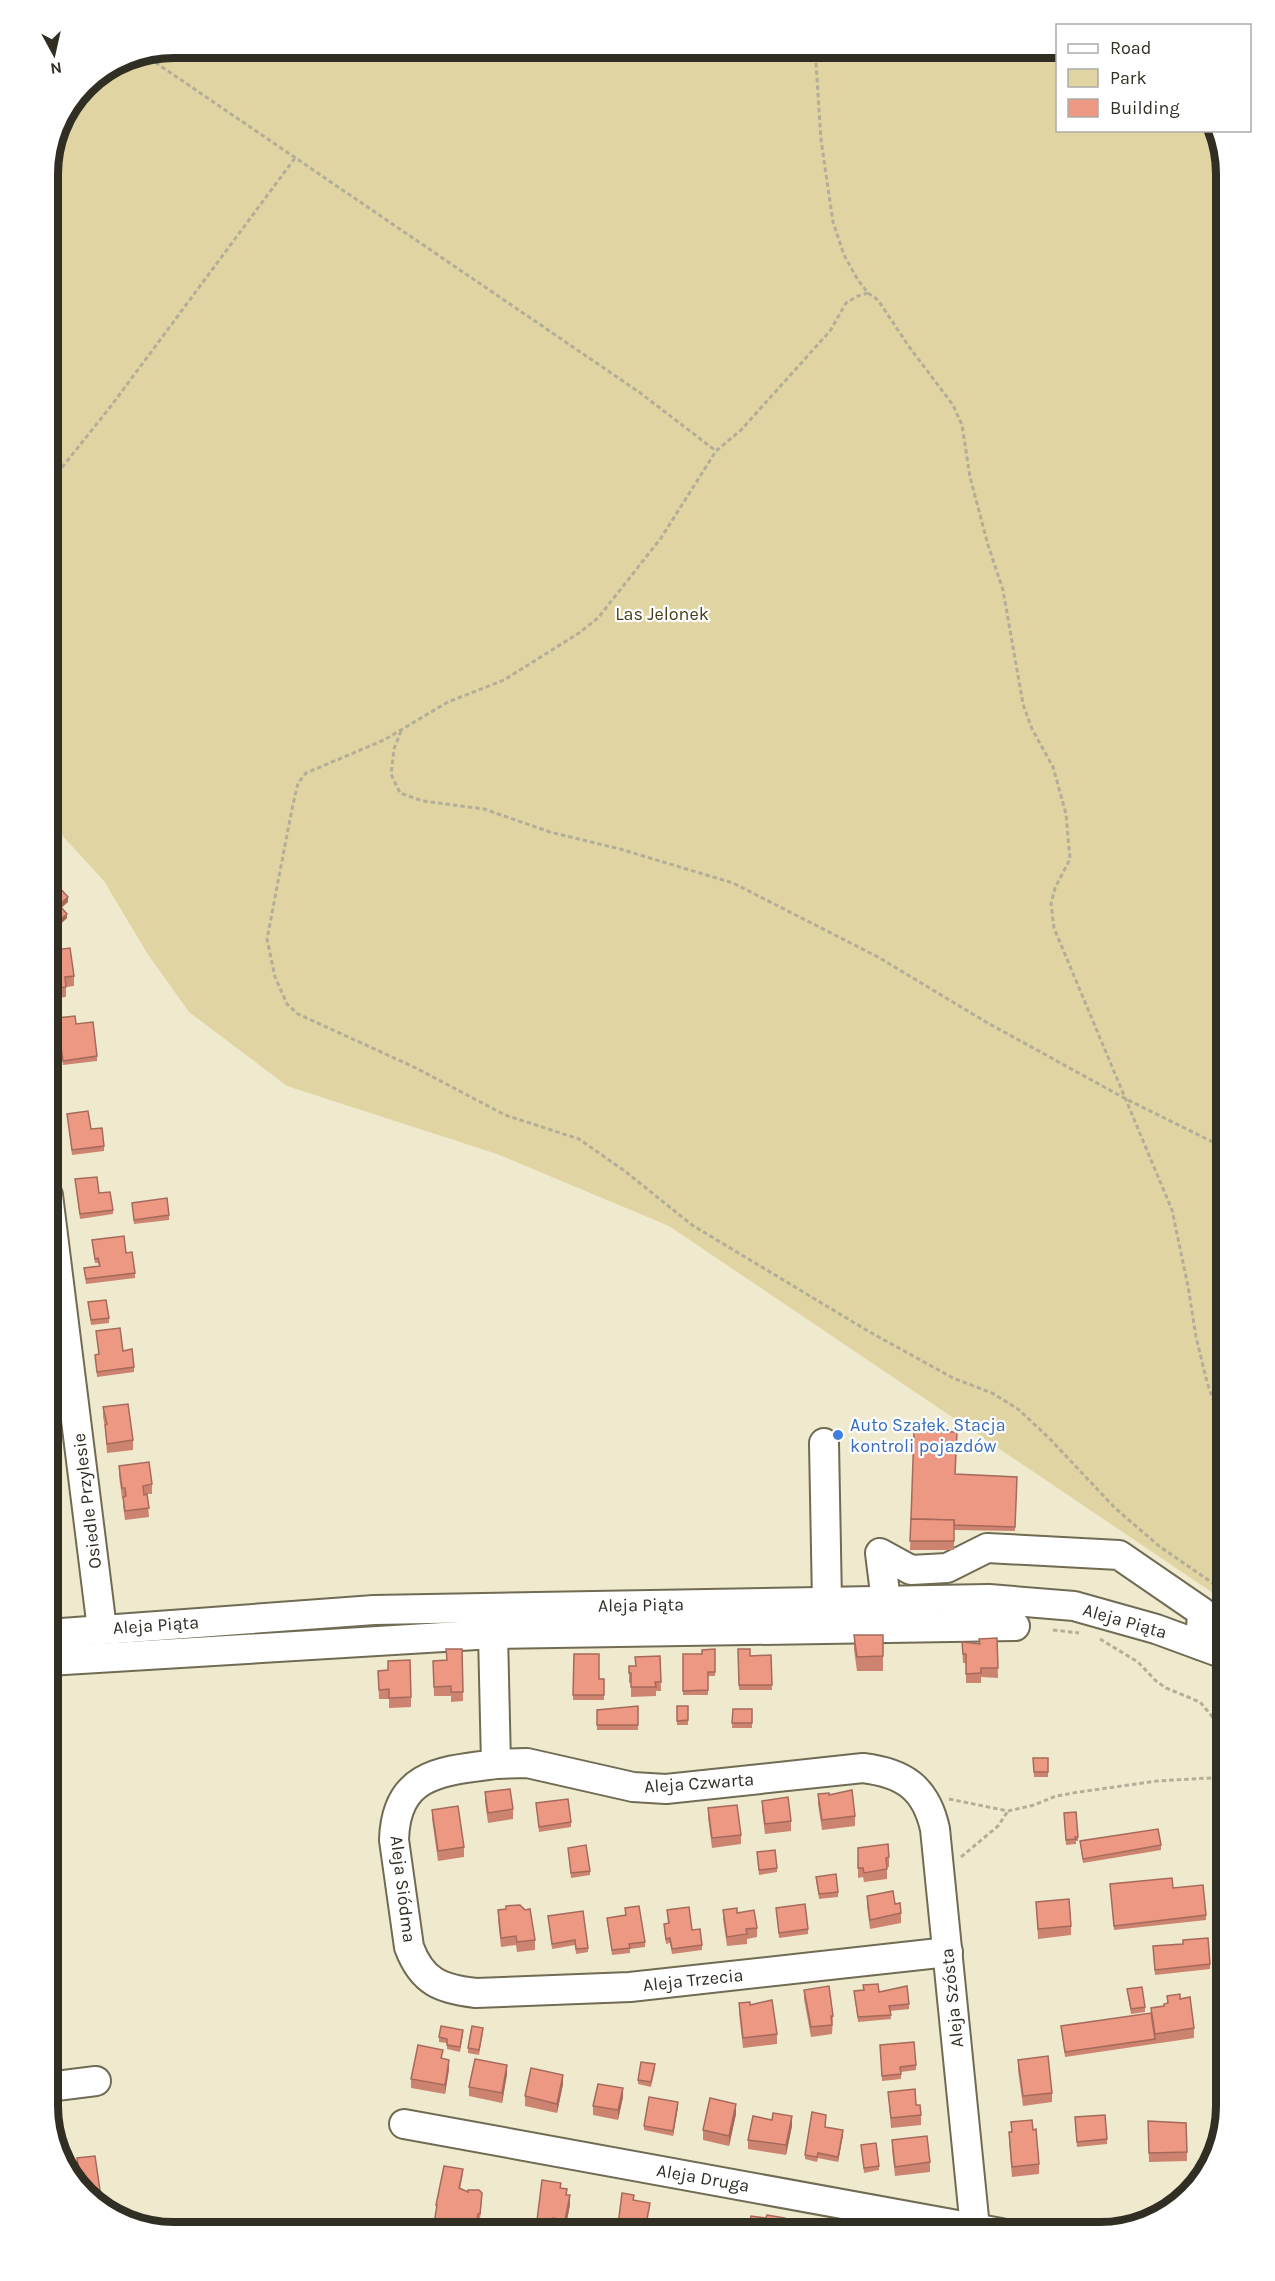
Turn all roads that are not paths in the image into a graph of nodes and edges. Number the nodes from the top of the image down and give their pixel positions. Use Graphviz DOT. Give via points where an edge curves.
graph roads {
  1 [pos="58,1279"];
  2 [pos="824,1443"];
  3 [pos="827,1602"];
  4 [pos="886,1614"];
  5 [pos="1016,1626"];
  6 [pos="102,1629"];
  7 [pos="58,1633"];
  8 [pos="493,1634"];
  9 [pos="1200,1645"];
  10 [pos="1216,1650"];
  11 [pos="58,1660"];
  12 [pos="496,1764"];
  13 [pos="903,1779"];
  14 [pos="948,1952"];
  15 [pos="439,1986"];
  16 [pos="96,2081"];
  17 [pos="58,2086"];
  18 [pos="404,2124"];
  19 [pos="944,2222"];
  20 [pos="987,2222"];
  1 -- 6 [label="street, Osiedle Przylesie"];
  2 -- 3 [label="street"];
  3 -- 4 [label="street, Aleja Piąta"];
  3 -- 6 [label="street, Aleja Piąta" via="374,1610"];
  4 -- 5 [label="street"];
  4 -- 8 [label="street"];
  4 -- 9 [label="street, Aleja Piąta" via="989,1599 1074,1606"];
  4 -- 9 [label="street" via="880,1553 911,1570 947,1568 987,1548 1119,1555 1202,1612"];
  6 -- 7 [label="street, Aleja Piąta"];
  8 -- 11 [label="street"];
  8 -- 12 [label="street"];
  9 -- 10 [label="street, Aleja Piąta"];
  12 -- 13 [label="street, Aleja Czwarta" via="527,1763 649,1788 684,1788 864,1768"];
  12 -- 15 [label="street, Aleja Siódma" via="453,1771 417,1784 407,1792 397,1815 394,1840 409,1947 420,1969"];
  13 -- 14 [label="street, Aleja Szósta" via="915,1788 932,1813"];
  14 -- 15 [label="street, Aleja Trzecia" via="630,1987 476,1993"];
  14 -- 20 [label="street, Aleja Szósta"];
  16 -- 17 [label="street"];
  18 -- 19 [label="street, Aleja Druga"];
}
